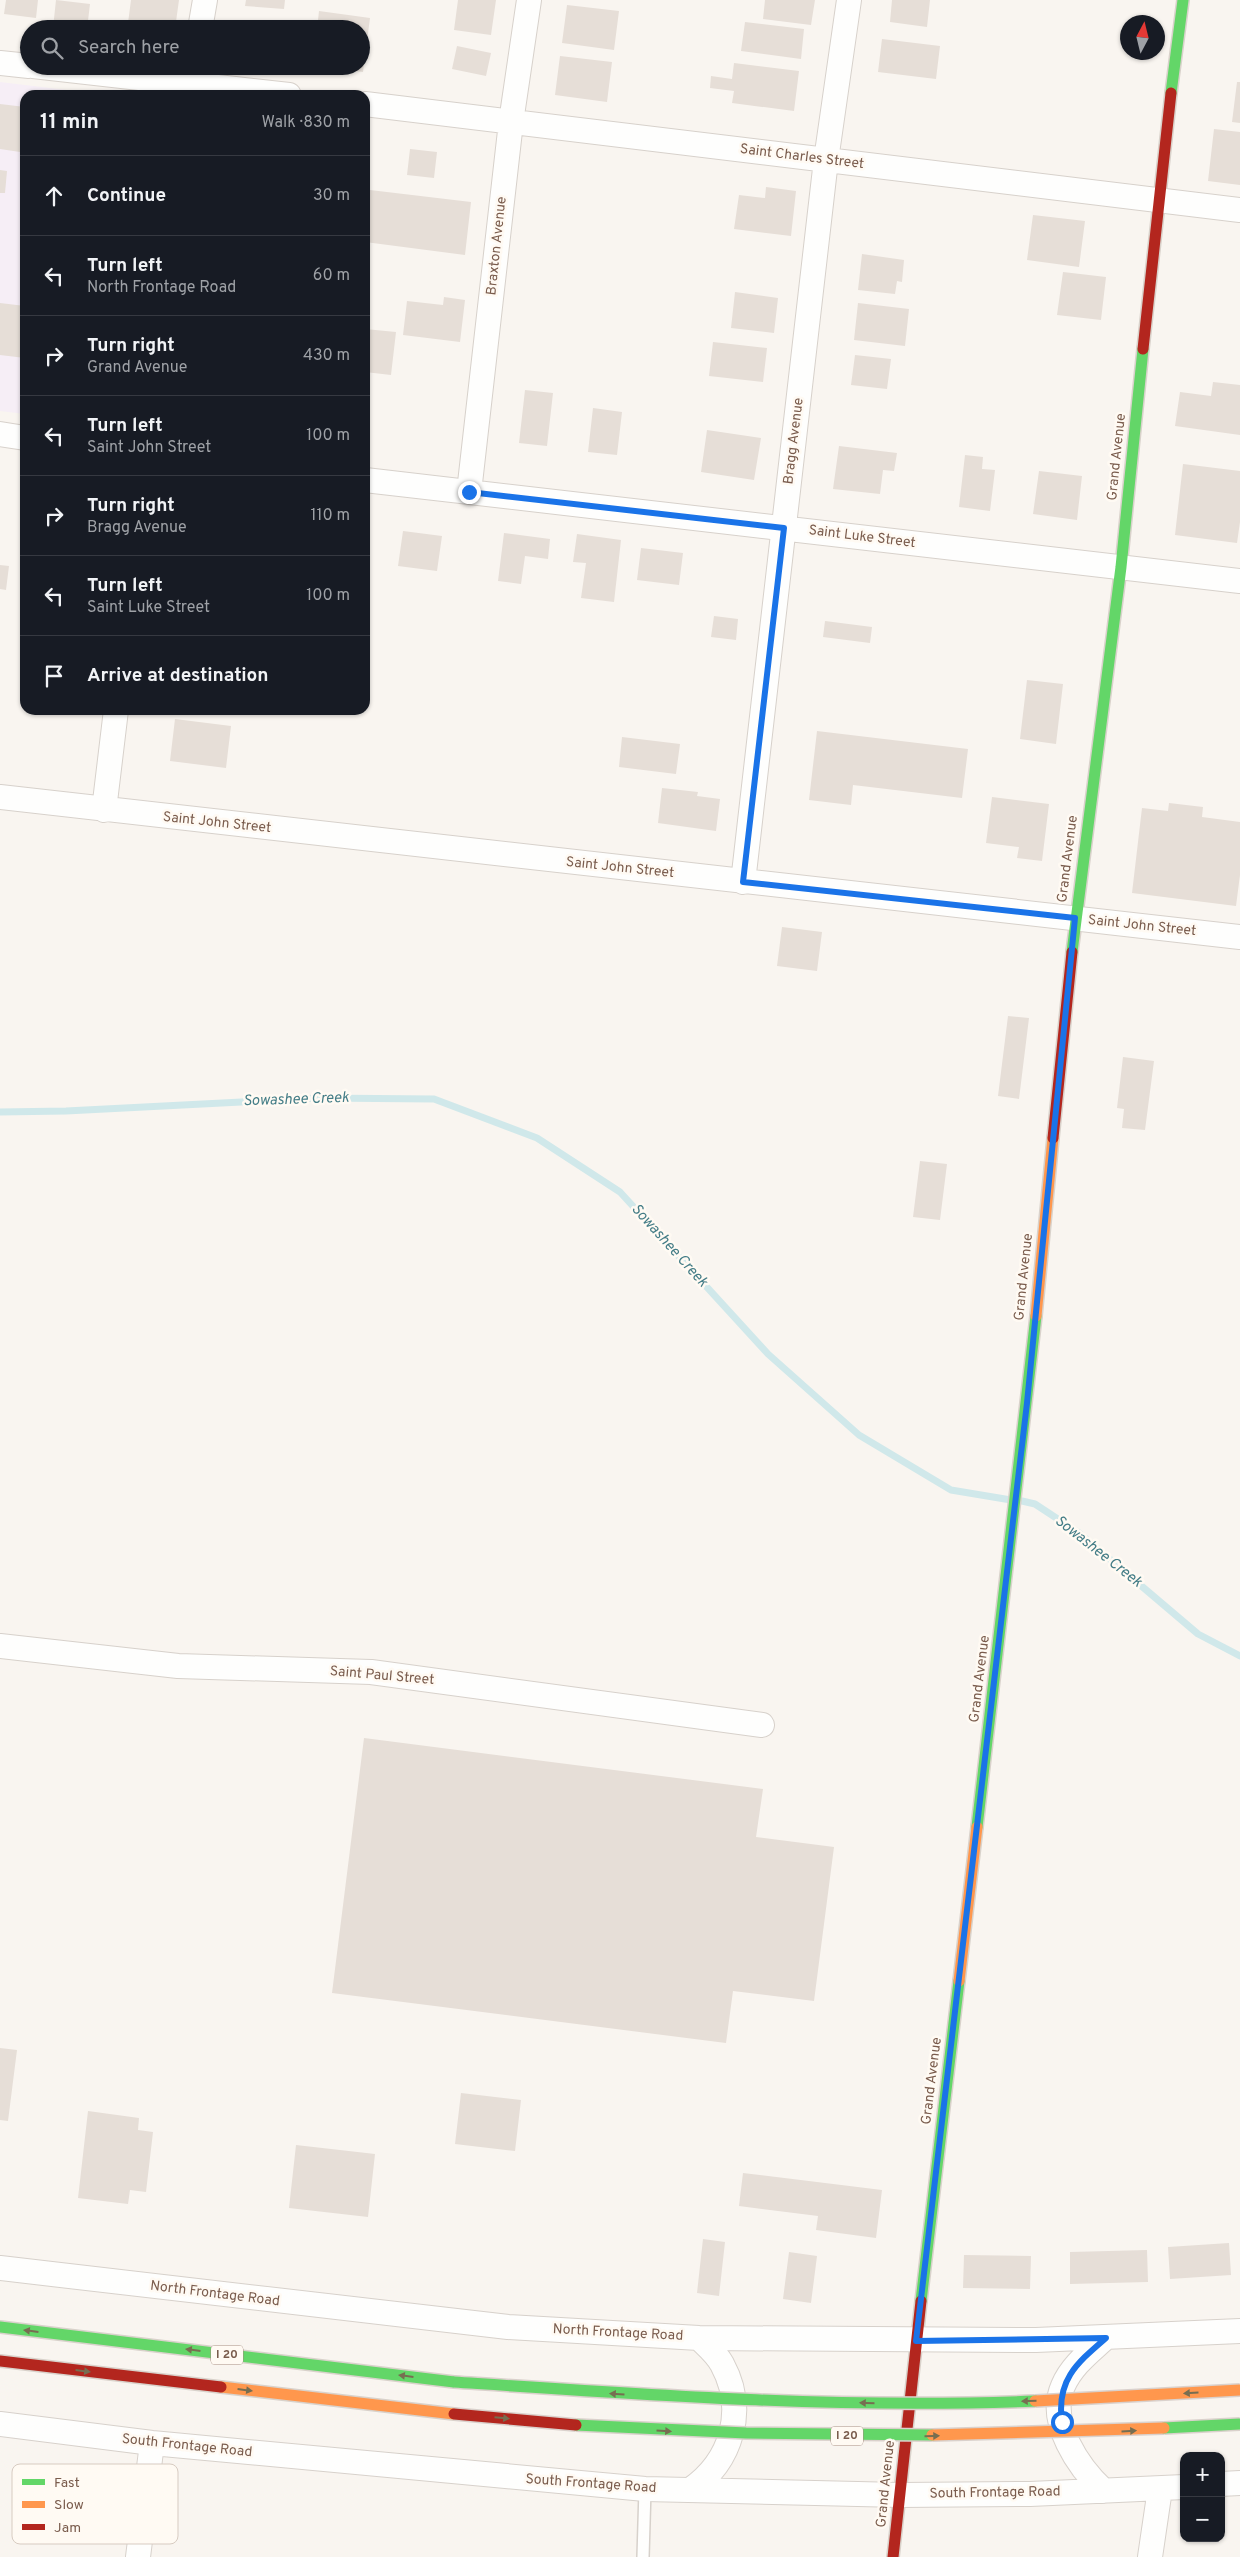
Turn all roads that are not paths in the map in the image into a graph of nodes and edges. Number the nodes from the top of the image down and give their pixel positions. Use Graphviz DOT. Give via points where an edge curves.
graph roads {
  1 [pos="205,0"];
  2 [pos="529,0"];
  3 [pos="849,0"];
  4 [pos="1184,0"];
  5 [pos="202,20"];
  6 [pos="0,63"];
  7 [pos="20,65"];
  8 [pos="128,75"];
  9 [pos="192,81"];
  10 [pos="254,90"];
  11 [pos="370,105"];
  12 [pos="511,122"];
  13 [pos="826,160"];
  14 [pos="1158,200"];
  15 [pos="1240,210"];
  16 [pos="0,434"];
  17 [pos="20,437"];
  18 [pos="370,481"];
  19 [pos="469,492"];
  20 [pos="784,528"];
  21 [pos="1121,567"];
  22 [pos="1240,581"];
  23 [pos="115,715"];
  24 [pos="0,797"];
  25 [pos="104,810"];
  26 [pos="743,882"];
  27 [pos="1075,918"];
  28 [pos="1240,937"];
  29 [pos="0,1646"];
  30 [pos="762,1725"];
  31 [pos="0,2268"];
  32 [pos="0,2327"];
  33 [pos="1240,2331"];
  34 [pos="699,2338"];
  35 [pos="1106,2338"];
  36 [pos="916,2341"];
  37 [pos="0,2361"];
  38 [pos="1240,2390"];
  39 [pos="0,2424"];
  40 [pos="1240,2424"];
  41 [pos="152,2443"];
  42 [pos="149,2464"];
  43 [pos="1240,2483"];
  44 [pos="1225,2484"];
  45 [pos="1180,2487"];
  46 [pos="645,2489"];
  47 [pos="1160,2489"];
  48 [pos="690,2490"];
  49 [pos="1104,2491"];
  50 [pos="900,2495"];
  51 [pos="140,2544"];
  52 [pos="138,2557"];
  53 [pos="643,2557"];
  54 [pos="893,2557"];
  55 [pos="1150,2557"];
  1 -- 5 [label="street"];
  2 -- 12 [label="street, Braxton Avenue"];
  3 -- 13 [label="street, Bragg Avenue"];
  4 -- 14 [label="main road, Grand Avenue"];
  6 -- 7 [label="street"];
  8 -- 9 [label="street"];
  9 -- 10 [label="street"];
  11 -- 12 [label="street, Saint Charles Street"];
  12 -- 13 [label="street, Saint Charles Street"];
  12 -- 19 [label="street, Braxton Avenue"];
  13 -- 14 [label="street, Saint Charles Street"];
  13 -- 20 [label="street, Bragg Avenue"];
  14 -- 15 [label="street, Saint Charles Street"];
  14 -- 21 [label="main road, Grand Avenue"];
  16 -- 17 [label="street"];
  18 -- 19 [label="street, Saint Luke Street"];
  19 -- 20 [label="street, Saint Luke Street"];
  20 -- 21 [label="street, Saint Luke Street"];
  20 -- 26 [label="street, Bragg Avenue"];
  21 -- 22 [label="street, Saint Luke Street"];
  21 -- 27 [label="main road, Grand Avenue"];
  23 -- 25 [label="street"];
  24 -- 25 [label="street, Saint John Street"];
  25 -- 26 [label="street, Saint John Street"];
  26 -- 27 [label="street, Saint John Street"];
  27 -- 28 [label="street, Saint John Street"];
  27 -- 36 [label="main road, Grand Avenue" via="1027,1403"];
  29 -- 30 [label="street, Saint Paul Street" via="178,1666 371,1672"];
  31 -- 34 [label="street, North Frontage Road" via="508,2327"];
  38 -- 32 [label="main road, I 20, one-way, bridge" via="1092,2399 882,2404 675,2398 454,2382"];
  33 -- 35 [label="street, North Frontage Road"];
  34 -- 36 [label="street, North Frontage Road"];
  34 -- 48 [label="street" via="714,2353 728,2376 733,2418 729,2445 723,2456 705,2480"];
  35 -- 36 [label="street, North Frontage Road"];
  35 -- 49 [label="street" via="1070,2374 1059,2404 1072,2452"];
  36 -- 50 [label="main road, Grand Avenue"];
  37 -- 40 [label="main road, I 20, one-way, bridge" via="454,2414 673,2431 870,2437 1091,2433"];
  39 -- 41 [label="street, South Frontage Road"];
  41 -- 42 [label="street"];
  41 -- 46 [label="street, South Frontage Road"];
  43 -- 44 [label="street"];
  45 -- 47 [label="street, South Frontage Road"];
  46 -- 48 [label="street, South Frontage Road"];
  46 -- 53 [label="lane"];
  47 -- 49 [label="street, South Frontage Road"];
  47 -- 55 [label="street"];
  48 -- 50 [label="street, South Frontage Road"];
  49 -- 50 [label="street, South Frontage Road"];
  50 -- 54 [label="main road, Grand Avenue"];
  51 -- 52 [label="street"];
}
